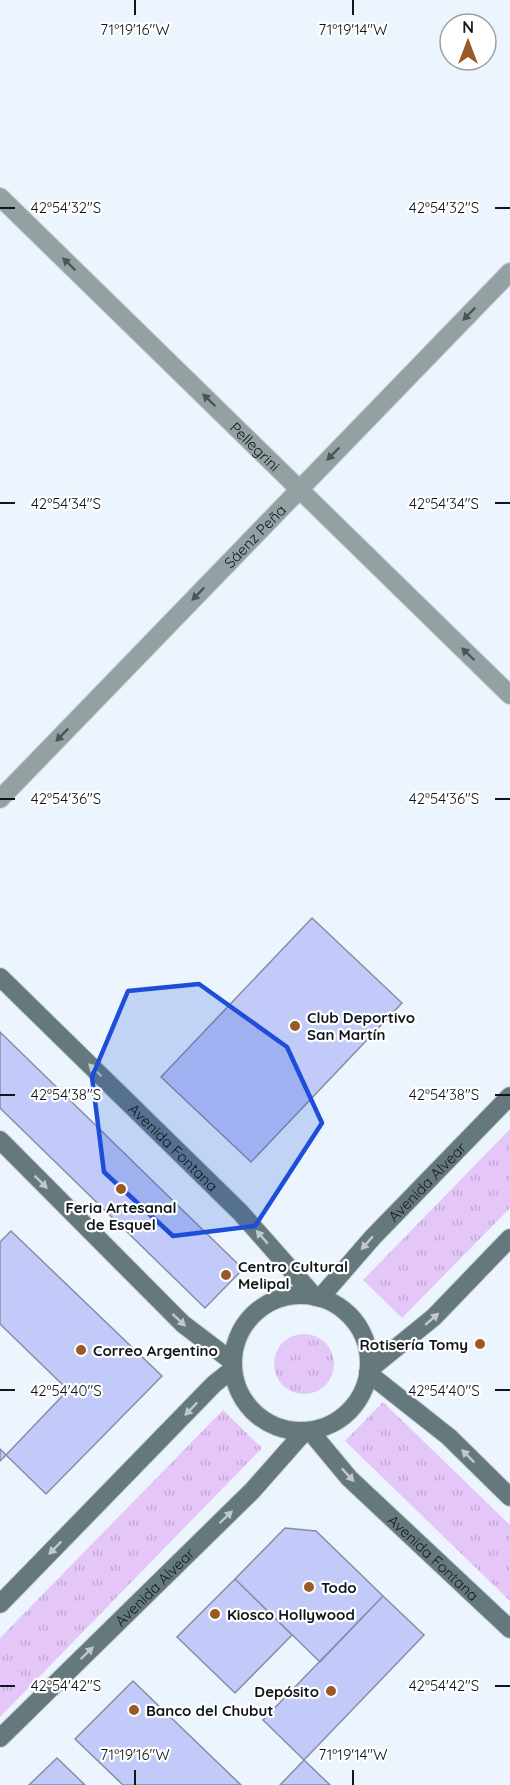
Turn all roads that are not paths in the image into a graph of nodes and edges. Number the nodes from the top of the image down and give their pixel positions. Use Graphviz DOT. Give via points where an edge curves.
graph roads {
  1 [pos="0,197"];
  2 [pos="510,272"];
  3 [pos="300,488"];
  4 [pos="510,695"];
  5 [pos="0,799"];
  6 [pos="0,977"];
  7 [pos="510,1096"];
  8 [pos="0,1140"];
  9 [pos="510,1238"];
  10 [pos="318,1297"];
  11 [pos="233,1365"];
  12 [pos="369,1371"];
  13 [pos="307,1431"];
  14 [pos="510,1497"];
  15 [pos="0,1604"];
  16 [pos="510,1629"];
  17 [pos="0,1738"];
  3 -- 1 [label="street, Pellegrini, one-way"];
  2 -- 3 [label="street, Sáenz Peña, one-way"];
  4 -- 3 [label="street, Pellegrini, one-way"];
  3 -- 5 [label="street, Sáenz Peña, one-way"];
  10 -- 6 [label="main road, Avenida Fontana, one-way" via="240,1212"];
  7 -- 10 [label="main road, Avenida Alvear, one-way"];
  8 -- 11 [label="main road, one-way" via="183,1324"];
  12 -- 9 [label="main road, one-way" via="434,1317"];
  10 -- 11 [label="main road" via="284,1297 254,1314 236,1342"];
  10 -- 12 [label="main road" via="338,1305 352,1317 369,1350"];
  11 -- 13 [label="main road" via="239,1392 261,1419 293,1431"];
  11 -- 15 [label="main road, one-way"];
  12 -- 13 [label="main road" via="366,1387 344,1416 328,1426"];
  14 -- 12 [label="main road, one-way" via="449,1437"];
  13 -- 16 [label="main road, Avenida Fontana, one-way" via="349,1478"];
  17 -- 13 [label="main road, Avenida Alvear, one-way" via="252,1491"];
}
